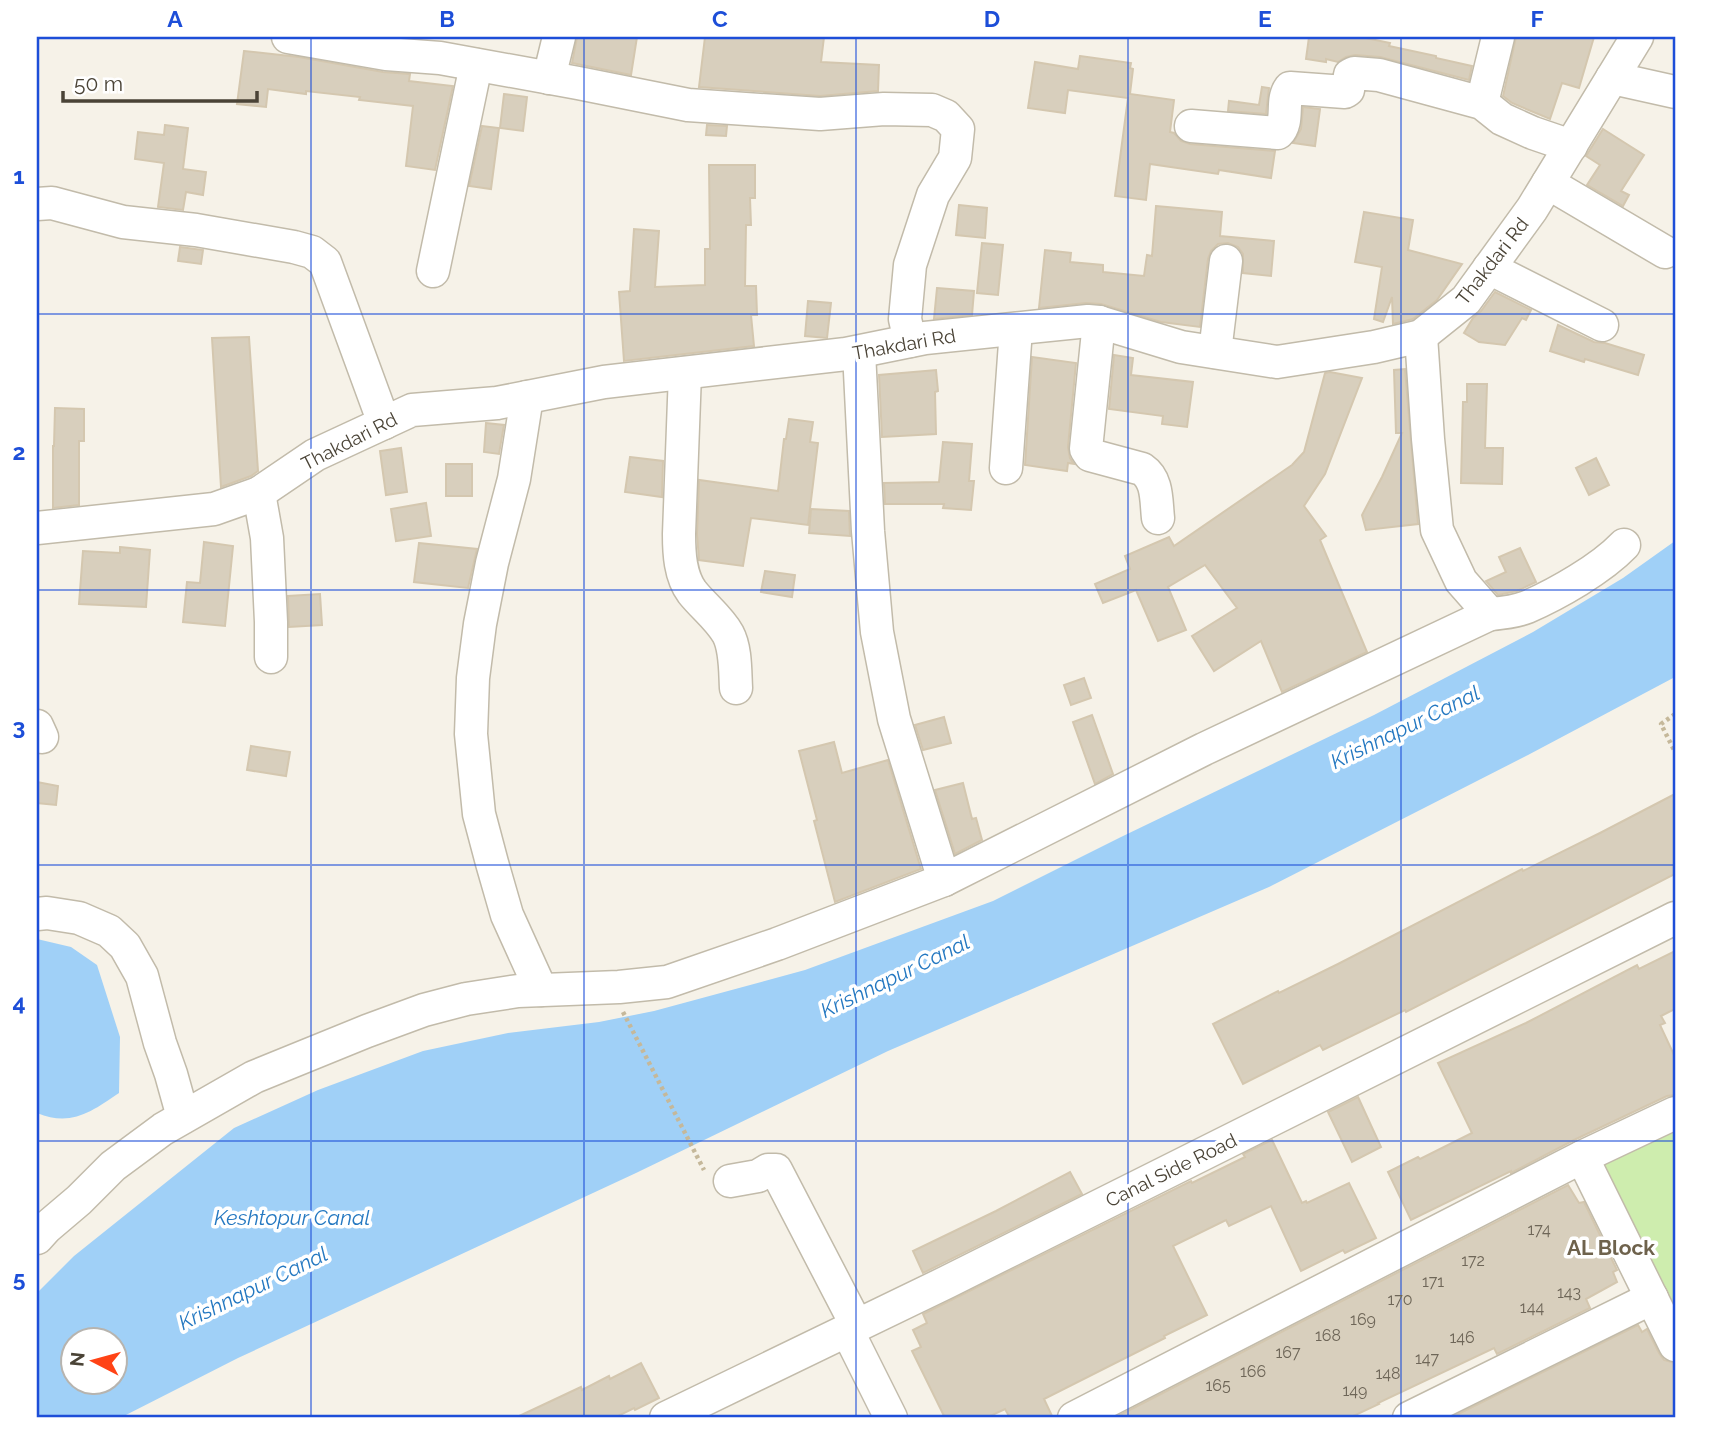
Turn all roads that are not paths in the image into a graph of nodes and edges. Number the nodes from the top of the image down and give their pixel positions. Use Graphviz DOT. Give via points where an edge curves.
graph roads {
  1 [pos="288,37"];
  2 [pos="559,37"];
  3 [pos="1498,37"];
  4 [pos="1637,37"];
  5 [pos="476,65"];
  6 [pos="549,78"];
  7 [pos="1612,78"];
  8 [pos="1675,92"];
  9 [pos="1482,103"];
  10 [pos="1191,126"];
  11 [pos="1571,146"];
  12 [pos="1548,183"];
  13 [pos="37,204"];
  14 [pos="1665,252"];
  15 [pos="1226,261"];
  16 [pos="1489,268"];
  17 [pos="433,271"];
  18 [pos="1099,322"];
  19 [pos="1602,325"];
  20 [pos="1016,329"];
  21 [pos="1421,335"];
  22 [pos="910,341"];
  23 [pos="859,352"];
  24 [pos="1215,352"];
  25 [pos="685,373"];
  26 [pos="527,397"];
  27 [pos="384,423"];
  28 [pos="1006,468"];
  29 [pos="259,493"];
  30 [pos="1158,518"];
  31 [pos="37,528"];
  32 [pos="1624,545"];
  33 [pos="1490,614"];
  34 [pos="271,657"];
  35 [pos="736,688"];
  36 [pos="944,880"];
  37 [pos="37,914"];
  38 [pos="1675,918"];
  39 [pos="700,971"];
  40 [pos="541,990"];
  41 [pos="650,995"];
  42 [pos="1675,1112"];
  43 [pos="183,1117"];
  44 [pos="1582,1157"];
  45 [pos="730,1181"];
  46 [pos="37,1238"];
  47 [pos="1651,1298"];
  48 [pos="852,1328"];
  49 [pos="1675,1345"];
  50 [pos="666,1418"];
  51 [pos="891,1418"];
  52 [pos="1073,1418"];
  53 [pos="1409,1418"];
  1 -- 5 [label="street"];
  2 -- 6 [label="street"];
  3 -- 9 [label="street"];
  4 -- 7 [label="street, Thakdari Rd"];
  5 -- 6 [label="street"];
  5 -- 17 [label="street"];
  6 -- 22 [label="street" via="688,105 820,114 932,110 946,116 958,129 955,158 933,195 910,265 905,319"];
  7 -- 8 [label="street"];
  7 -- 11 [label="street, Thakdari Rd"];
  9 -- 10 [label="street" via="1379,75 1354,73 1346,92 1290,88 1284,127 1278,133"];
  9 -- 11 [label="street" via="1502,119"];
  11 -- 12 [label="street, Thakdari Rd"];
  12 -- 14 [label="street"];
  12 -- 16 [label="street, Thakdari Rd"];
  13 -- 27 [label="street" via="312,252 324,262"];
  15 -- 24 [label="street"];
  16 -- 19 [label="street"];
  16 -- 21 [label="street, Thakdari Rd" via="1466,300"];
  18 -- 20 [label="street, Thakdari Rd"];
  18 -- 24 [label="street, Thakdari Rd" via="1181,347"];
  18 -- 30 [label="street" via="1086,449 1090,455 1150,474"];
  20 -- 22 [label="street, Thakdari Rd"];
  20 -- 28 [label="street"];
  21 -- 24 [label="street, Thakdari Rd" via="1277,362"];
  21 -- 33 [label="street" via="1437,530 1461,581"];
  22 -- 23 [label="street, Thakdari Rd"];
  23 -- 25 [label="street, Thakdari Rd"];
  23 -- 36 [label="street" via="877,632 894,719"];
  25 -- 26 [label="street, Thakdari Rd"];
  25 -- 35 [label="street" via="680,558 690,590 728,635"];
  26 -- 27 [label="street, Thakdari Rd" via="412,410"];
  26 -- 40 [label="street" via="514,479 480,624 471,734 479,814 492,863 507,915"];
  27 -- 29 [label="street, Thakdari Rd" via="315,455"];
  29 -- 31 [label="street, Thakdari Rd" via="214,509"];
  29 -- 34 [label="street" via="267,538"];
  32 -- 33 [label="street" via="1600,565 1527,607"];
  33 -- 36 [label="street" via="1204,749"];
  36 -- 39 [label="street"];
  37 -- 43 [label="street" via="79,918 109,931 125,946 142,976"];
  38 -- 48 [label="street, Canal Side Road"];
  39 -- 40 [label="street" via="667,982"];
  39 -- 41 [label="street"];
  40 -- 43 [label="street" via="466,999 401,1018 254,1077"];
  42 -- 44 [label="street"];
  43 -- 46 [label="street" via="113,1166"];
  44 -- 47 [label="street"];
  44 -- 52 [label="street"];
  45 -- 48 [label="street" via="776,1170"];
  47 -- 49 [label="street"];
  47 -- 53 [label="street"];
  48 -- 50 [label="street, Canal Side Road"];
  48 -- 51 [label="street"];
}
